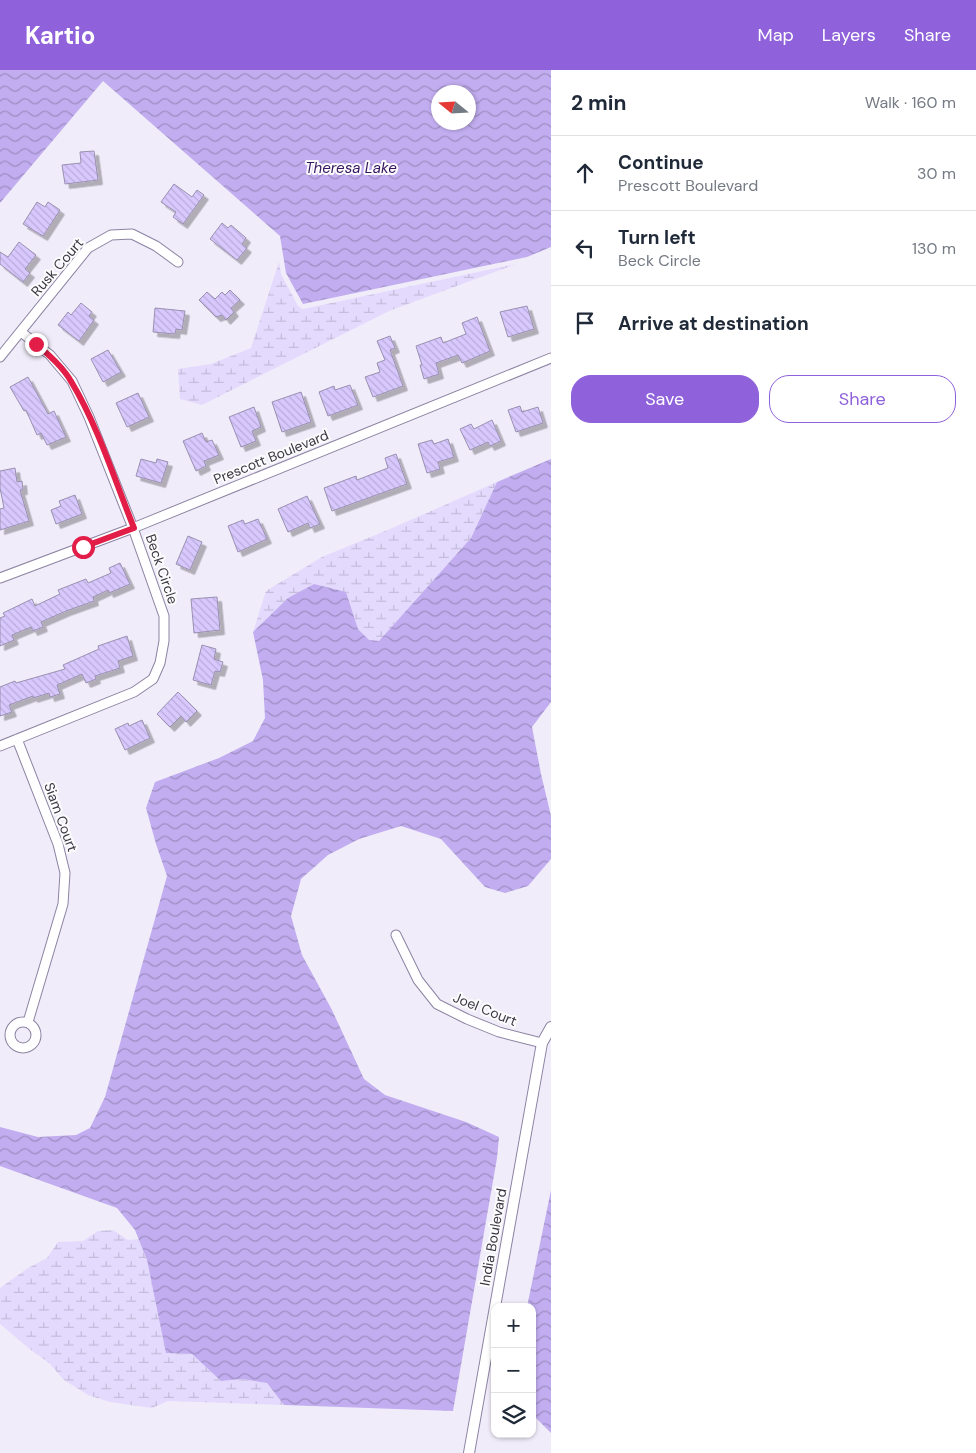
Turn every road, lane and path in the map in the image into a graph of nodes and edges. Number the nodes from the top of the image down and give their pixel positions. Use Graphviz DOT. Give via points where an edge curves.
graph roads {
  1 [pos="178,262"];
  2 [pos="22,332"];
  3 [pos="0,357"];
  4 [pos="551,358"];
  5 [pos="134,528"];
  6 [pos="0,578"];
  7 [pos="18,739"];
  8 [pos="0,746"];
  9 [pos="396,935"];
  10 [pos="28,1022"];
  11 [pos="551,1027"];
  12 [pos="542,1043"];
  13 [pos="469,1453"];
  1 -- 2 [label="street, Rusk Court" via="132,234 111,235 88,248"];
  2 -- 3 [label="street, Rusk Court"];
  2 -- 5 [label="street, Beck Circle" via="50,355 72,381"];
  4 -- 5 [label="street, Prescott Boulevard"];
  5 -- 6 [label="street, Prescott Boulevard"];
  5 -- 7 [label="street, Beck Circle" via="164,616 163,648 153,678 134,692"];
  7 -- 8 [label="street, Beck Circle"];
  7 -- 10 [label="street, Siam Court" via="58,844 65,873 63,904"];
  9 -- 12 [label="street, Joel Court" via="418,980 437,1004 499,1032"];
  11 -- 12 [label="street, India Boulevard"];
  12 -- 13 [label="street, India Boulevard"];
}
